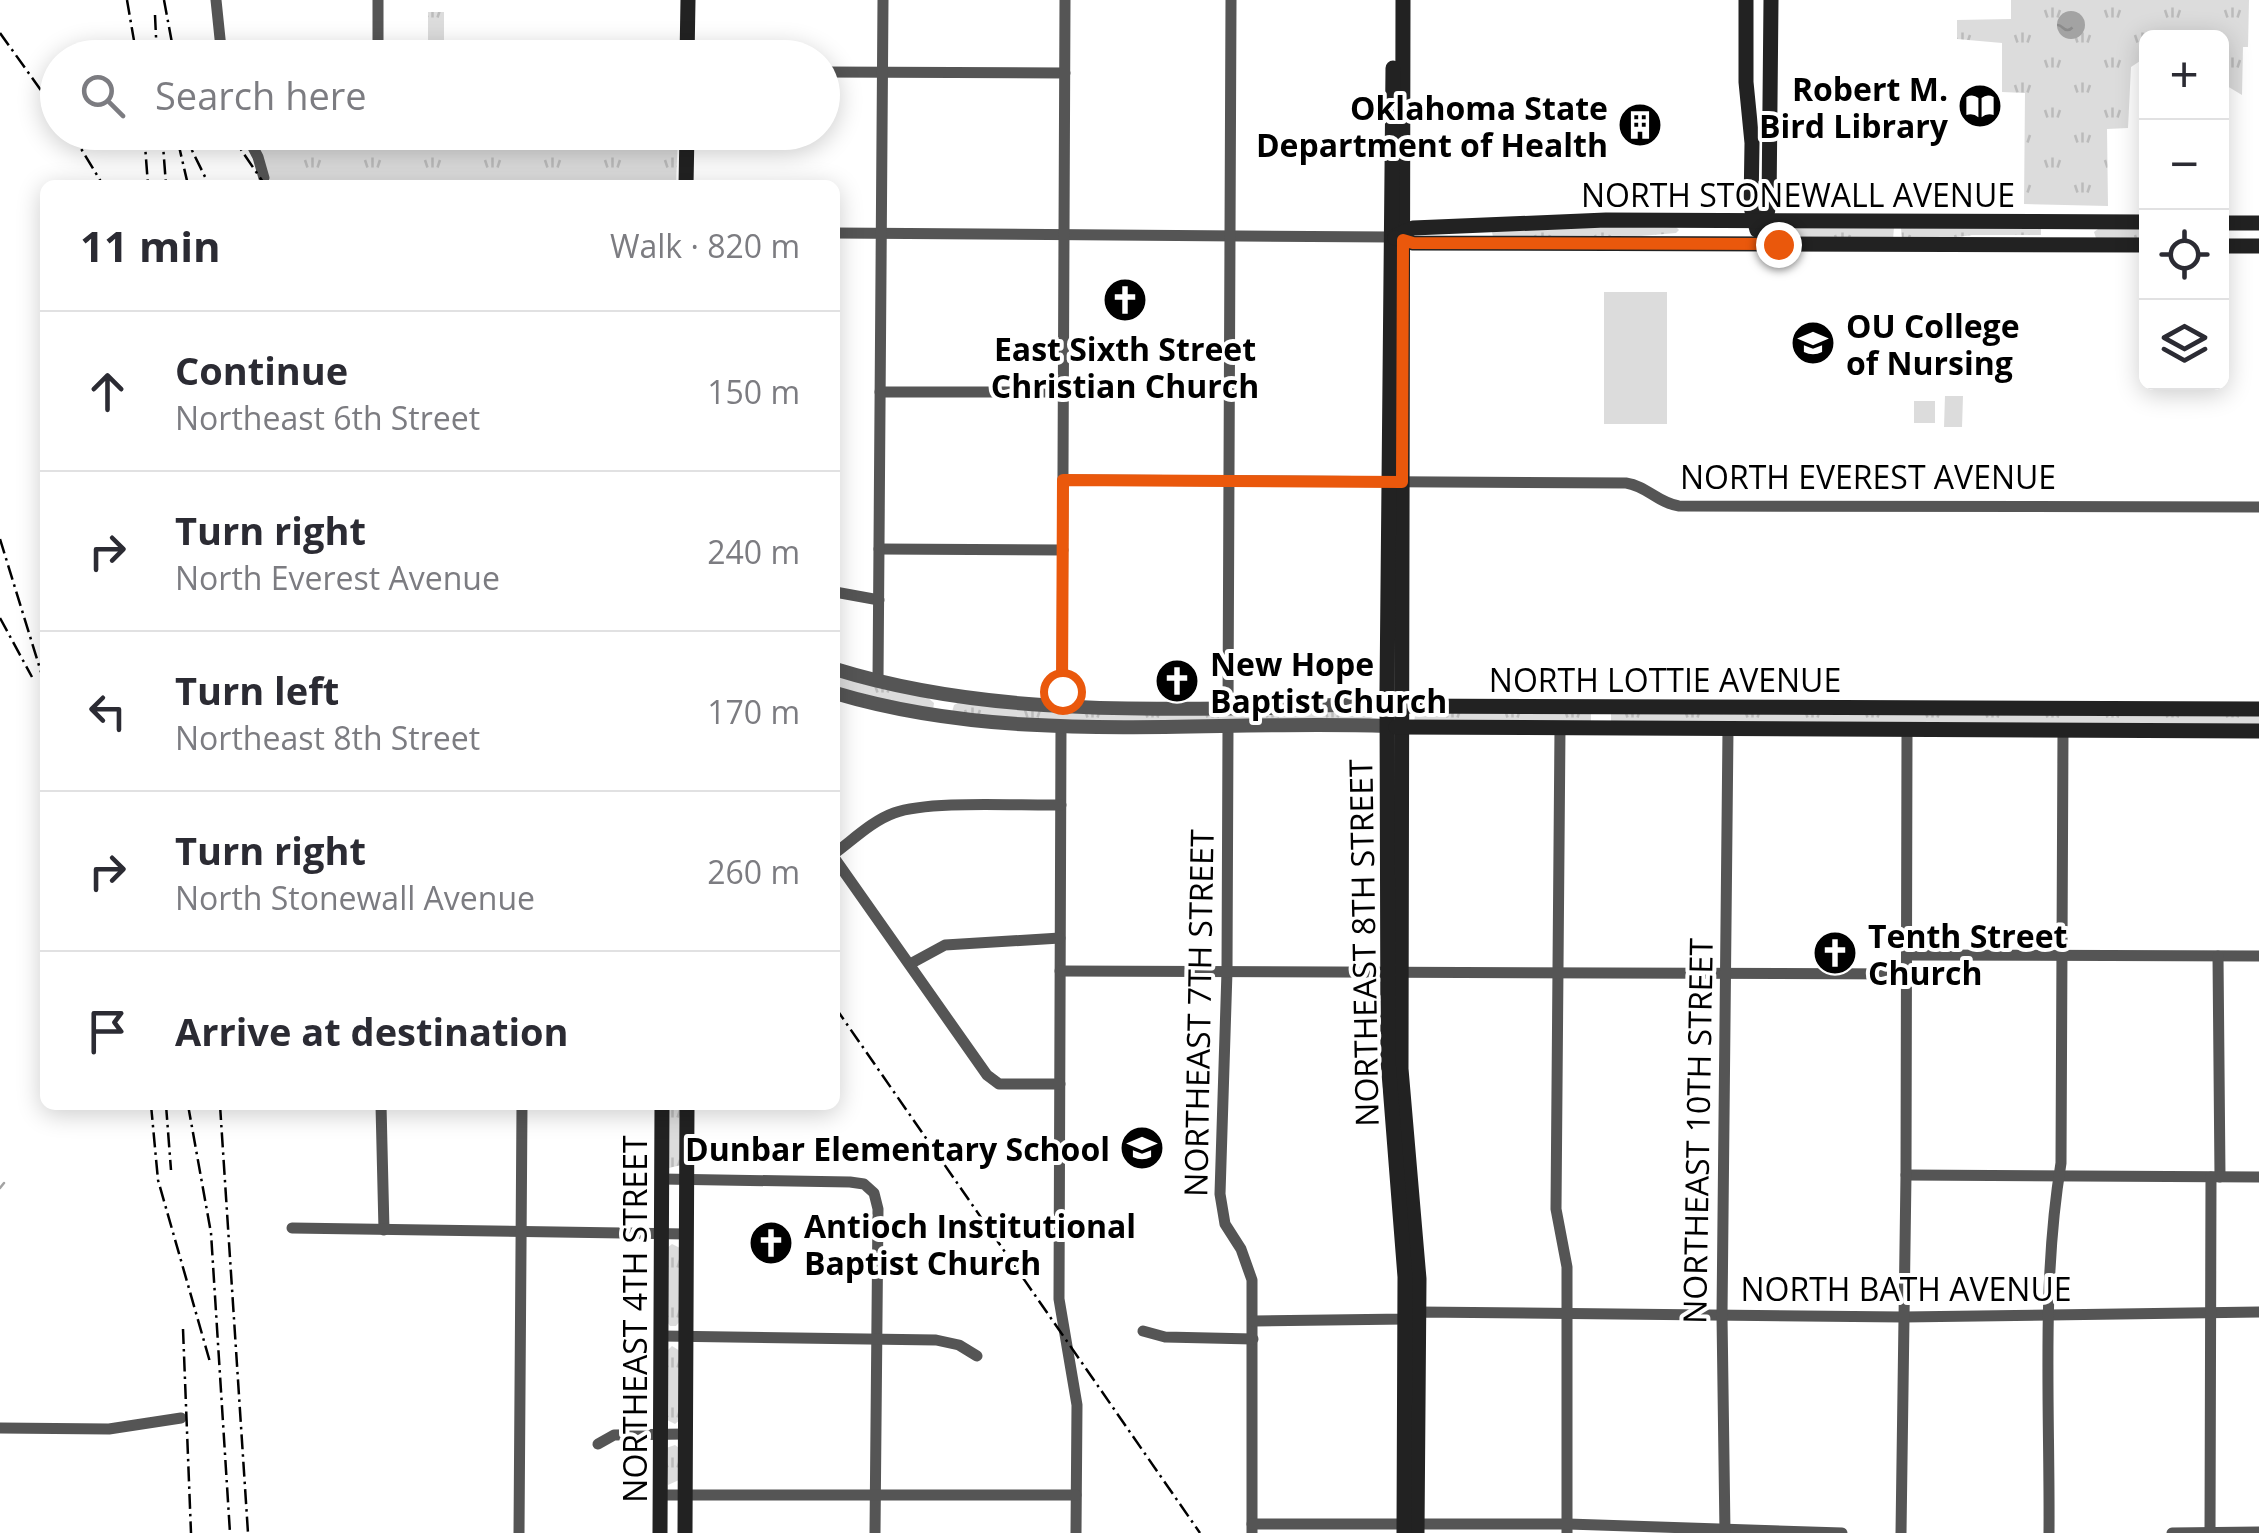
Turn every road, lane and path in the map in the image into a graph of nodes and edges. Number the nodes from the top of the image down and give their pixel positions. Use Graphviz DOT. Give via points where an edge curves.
graph roads {
  1 [pos="216,0"];
  2 [pos="378,0"];
  3 [pos="688,0"];
  4 [pos="883,0"];
  5 [pos="1065,0"];
  6 [pos="1231,0"];
  7 [pos="1393,0"];
  8 [pos="1403,0"];
  9 [pos="1746,0"];
  10 [pos="1770,0"];
  11 [pos="220,40"];
  12 [pos="378,40"];
  13 [pos="687,40"];
  14 [pos="840,72"];
  15 [pos="882,72"];
  16 [pos="1065,73"];
  17 [pos="254,150"];
  18 [pos="687,150"];
  19 [pos="264,178"];
  20 [pos="686,180"];
  21 [pos="1760,221"];
  22 [pos="2139,222"];
  23 [pos="2229,223"];
  24 [pos="2259,223"];
  25 [pos="840,233"];
  26 [pos="882,233"];
  27 [pos="1064,236"];
  28 [pos="1230,236"];
  29 [pos="1399,237"];
  30 [pos="1761,244"];
  31 [pos="2139,245"];
  32 [pos="2229,246"];
  33 [pos="2259,246"];
  34 [pos="880,392"];
  35 [pos="1064,392"];
  36 [pos="1230,479"];
  37 [pos="1063,480"];
  38 [pos="1396,482"];
  39 [pos="2259,507"];
  40 [pos="879,549"];
  41 [pos="1062,550"];
  42 [pos="840,593"];
  43 [pos="878,600"];
  44 [pos="840,670"];
  45 [pos="878,681"];
  46 [pos="840,694"];
  47 [pos="1062,706"];
  48 [pos="1395,706"];
  49 [pos="1228,708"];
  50 [pos="2259,709"];
  51 [pos="1061,726"];
  52 [pos="1228,727"];
  53 [pos="1394,727"];
  54 [pos="1560,728"];
  55 [pos="1728,729"];
  56 [pos="1907,730"];
  57 [pos="2063,730"];
  58 [pos="2259,731"];
  59 [pos="1062,806"];
  60 [pos="840,852"];
  61 [pos="840,863"];
  62 [pos="1060,938"];
  63 [pos="1907,955"];
  64 [pos="2062,955"];
  65 [pos="2218,956"];
  66 [pos="2259,956"];
  67 [pos="910,964"];
  68 [pos="1060,971"];
  69 [pos="1227,971"];
  70 [pos="1559,973"];
  71 [pos="1726,973"];
  72 [pos="1394,974"];
  73 [pos="1907,974"];
  74 [pos="1060,1084"];
  75 [pos="381,1110"];
  76 [pos="522,1110"];
  77 [pos="662,1110"];
  78 [pos="688,1110"];
  79 [pos="1906,1175"];
  80 [pos="2059,1176"];
  81 [pos="2216,1177"];
  82 [pos="2259,1177"];
  83 [pos="662,1179"];
  84 [pos="687,1179"];
  85 [pos="292,1228"];
  86 [pos="384,1230"];
  87 [pos="520,1232"];
  88 [pos="662,1234"];
  89 [pos="687,1234"];
  90 [pos="2211,1312"];
  91 [pos="2259,1312"];
  92 [pos="1413,1315"];
  93 [pos="1565,1315"];
  94 [pos="1722,1315"];
  95 [pos="1903,1317"];
  96 [pos="2050,1317"];
  97 [pos="1254,1321"];
  98 [pos="1144,1331"];
  99 [pos="662,1336"];
  100 [pos="686,1336"];
  101 [pos="1253,1339"];
  102 [pos="878,1340"];
  103 [pos="977,1356"];
  104 [pos="180,1418"];
  105 [pos="0,1428"];
  106 [pos="661,1434"];
  107 [pos="686,1434"];
  108 [pos="598,1444"];
  109 [pos="875,1494"];
  110 [pos="660,1495"];
  111 [pos="685,1495"];
  112 [pos="1076,1495"];
  113 [pos="1252,1528"];
  114 [pos="1411,1529"];
  115 [pos="1568,1529"];
  116 [pos="1724,1531"];
  117 [pos="2210,1532"];
  118 [pos="2259,1532"];
  119 [pos="519,1533"];
  120 [pos="660,1533"];
  121 [pos="685,1533"];
  122 [pos="875,1533"];
  123 [pos="1076,1533"];
  124 [pos="1842,1533"];
  125 [pos="1900,1533"];
  126 [pos="2049,1533"];
  127 [pos="2172,1533"];
  1 -- 11 [label="street"];
  2 -- 12 [label="street"];
  3 -- 13 [label="main road"];
  4 -- 15 [label="street"];
  5 -- 16 [label="street"];
  6 -- 28 [label="street"];
  7 -- 29 [label="main road, NORTHEAST 8TH STREET"];
  8 -- 29 [label="main road, NORTHEAST 8TH STREET"];
  9 -- 21 [label="main road" via="1751,208"];
  10 -- 21 [label="main road" via="1769,174"];
  14 -- 15 [label="street"];
  15 -- 16 [label="street"];
  15 -- 26 [label="street"];
  16 -- 27 [label="street"];
  17 -- 19 [label="street"];
  18 -- 20 [label="main road"];
  21 -- 22 [label="main road, NORTH STONEWALL AVENUE"];
  21 -- 29 [label="main road, NORTH STONEWALL AVENUE" via="1413,228"];
  21 -- 30 [label="main road"];
  23 -- 24 [label="main road"];
  25 -- 26 [label="street, NORTH STONEWALL AVENUE"];
  26 -- 27 [label="street, NORTH STONEWALL AVENUE"];
  26 -- 34 [label="street"];
  27 -- 28 [label="street, NORTH STONEWALL AVENUE"];
  27 -- 35 [label="street"];
  28 -- 29 [label="street, NORTH STONEWALL AVENUE"];
  28 -- 36 [label="street"];
  29 -- 30 [label="main road, NORTH STONEWALL AVENUE" via="1413,243"];
  29 -- 38 [label="main road, NORTHEAST 8TH STREET"];
  30 -- 31 [label="main road, NORTH STONEWALL AVENUE"];
  32 -- 33 [label="main road"];
  34 -- 35 [label="street"];
  34 -- 40 [label="street"];
  35 -- 37 [label="street"];
  36 -- 37 [label="street, NORTH EVEREST AVENUE"];
  36 -- 38 [label="street, NORTH EVEREST AVENUE"];
  36 -- 49 [label="street"];
  37 -- 41 [label="street"];
  38 -- 39 [label="street, NORTH EVEREST AVENUE" via="1626,482 1679,506"];
  38 -- 48 [label="main road, NORTHEAST 8TH STREET"];
  40 -- 41 [label="street"];
  40 -- 43 [label="street"];
  41 -- 47 [label="street"];
  42 -- 43 [label="street"];
  43 -- 45 [label="street"];
  44 -- 45 [label="street, NORTH LOTTIE AVENUE"];
  45 -- 47 [label="street, NORTH LOTTIE AVENUE" via="964,698"];
  46 -- 51 [label="street, NORTH LOTTIE AVENUE" via="942,718"];
  47 -- 49 [label="street, NORTH LOTTIE AVENUE"];
  48 -- 49 [label="street, NORTH LOTTIE AVENUE"];
  48 -- 50 [label="main road, NORTH LOTTIE AVENUE"];
  48 -- 53 [label="main road, NORTHEAST 8TH STREET"];
  51 -- 52 [label="street, NORTH LOTTIE AVENUE"];
  51 -- 59 [label="street"];
  52 -- 53 [label="street, NORTH LOTTIE AVENUE"];
  52 -- 69 [label="street, NORTHEAST 7TH STREET"];
  53 -- 54 [label="main road, NORTH LOTTIE AVENUE"];
  53 -- 72 [label="main road, NORTHEAST 8TH STREET"];
  54 -- 55 [label="main road, NORTH LOTTIE AVENUE"];
  54 -- 70 [label="street"];
  55 -- 56 [label="main road, NORTH LOTTIE AVENUE"];
  55 -- 71 [label="street, NORTHEAST 10TH STREET"];
  56 -- 57 [label="main road, NORTH LOTTIE AVENUE"];
  56 -- 63 [label="street"];
  57 -- 58 [label="main road, NORTH LOTTIE AVENUE"];
  57 -- 64 [label="street"];
  59 -- 60 [label="street" via="897,812"];
  59 -- 62 [label="street"];
  61 -- 67 [label="street"];
  62 -- 67 [label="street" via="945,945"];
  62 -- 68 [label="street"];
  63 -- 64 [label="street"];
  63 -- 73 [label="street"];
  64 -- 65 [label="street"];
  64 -- 80 [label="street"];
  65 -- 66 [label="street"];
  65 -- 81 [label="street"];
  67 -- 74 [label="street" via="986,1075 998,1084"];
  68 -- 69 [label="street"];
  68 -- 74 [label="street"];
  69 -- 72 [label="street"];
  69 -- 97 [label="street, NORTHEAST 7TH STREET" via="1220,1194 1224,1224 1250,1266"];
  70 -- 71 [label="street"];
  70 -- 72 [label="street"];
  70 -- 93 [label="street" via="1556,1209 1567,1267"];
  71 -- 73 [label="street"];
  71 -- 94 [label="street, NORTHEAST 10TH STREET"];
  72 -- 92 [label="main road, NORTHEAST 8TH STREET" via="1416,1229"];
  73 -- 79 [label="street"];
  74 -- 112 [label="street" via="1058,1300 1077,1406"];
  75 -- 86 [label="street"];
  76 -- 87 [label="street"];
  77 -- 83 [label="main road, NORTHEAST 4TH STREET"];
  78 -- 84 [label="main road, NORTHEAST 4TH STREET"];
  79 -- 80 [label="street"];
  79 -- 95 [label="street"];
  80 -- 81 [label="street"];
  80 -- 96 [label="street"];
  81 -- 82 [label="street"];
  81 -- 90 [label="street"];
  83 -- 84 [label="street"];
  83 -- 88 [label="main road, NORTHEAST 4TH STREET"];
  84 -- 89 [label="main road, NORTHEAST 4TH STREET"];
  84 -- 102 [label="street" via="864,1184 878,1208"];
  85 -- 86 [label="street"];
  86 -- 87 [label="street"];
  87 -- 88 [label="street"];
  87 -- 119 [label="street"];
  88 -- 89 [label="street"];
  88 -- 99 [label="main road, NORTHEAST 4TH STREET"];
  89 -- 100 [label="main road, NORTHEAST 4TH STREET"];
  90 -- 91 [label="street, NORTH BATH AVENUE"];
  90 -- 96 [label="street, NORTH BATH AVENUE"];
  90 -- 117 [label="street"];
  92 -- 93 [label="street, NORTH BATH AVENUE"];
  92 -- 97 [label="street, NORTH BATH AVENUE"];
  92 -- 114 [label="main road, NORTHEAST 8TH STREET"];
  93 -- 94 [label="street, NORTH BATH AVENUE"];
  93 -- 115 [label="street"];
  94 -- 95 [label="street, NORTH BATH AVENUE"];
  94 -- 116 [label="street, NORTHEAST 10TH STREET"];
  95 -- 96 [label="street, NORTH BATH AVENUE"];
  95 -- 125 [label="street"];
  96 -- 126 [label="street"];
  97 -- 101 [label="street, NORTHEAST 7TH STREET"];
  98 -- 101 [label="street"];
  99 -- 100 [label="street"];
  99 -- 106 [label="main road, NORTHEAST 4TH STREET"];
  100 -- 102 [label="street"];
  100 -- 107 [label="main road, NORTHEAST 4TH STREET"];
  101 -- 113 [label="street, NORTHEAST 7TH STREET"];
  102 -- 103 [label="street" via="936,1340"];
  102 -- 109 [label="street"];
  104 -- 105 [label="street" via="108,1429"];
  106 -- 107 [label="street"];
  106 -- 108 [label="street" via="614,1435"];
  106 -- 110 [label="main road, NORTHEAST 4TH STREET"];
  107 -- 111 [label="main road, NORTHEAST 4TH STREET"];
  109 -- 111 [label="street"];
  109 -- 112 [label="street"];
  109 -- 122 [label="street"];
  110 -- 111 [label="street"];
  110 -- 120 [label="main road, NORTHEAST 4TH STREET"];
  111 -- 121 [label="main road, NORTHEAST 4TH STREET"];
  112 -- 123 [label="street"];
  113 -- 114 [label="street"];
  114 -- 115 [label="street"];
  115 -- 116 [label="street"];
  116 -- 124 [label="street"];
  117 -- 118 [label="street"];
  117 -- 127 [label="street"];
}
